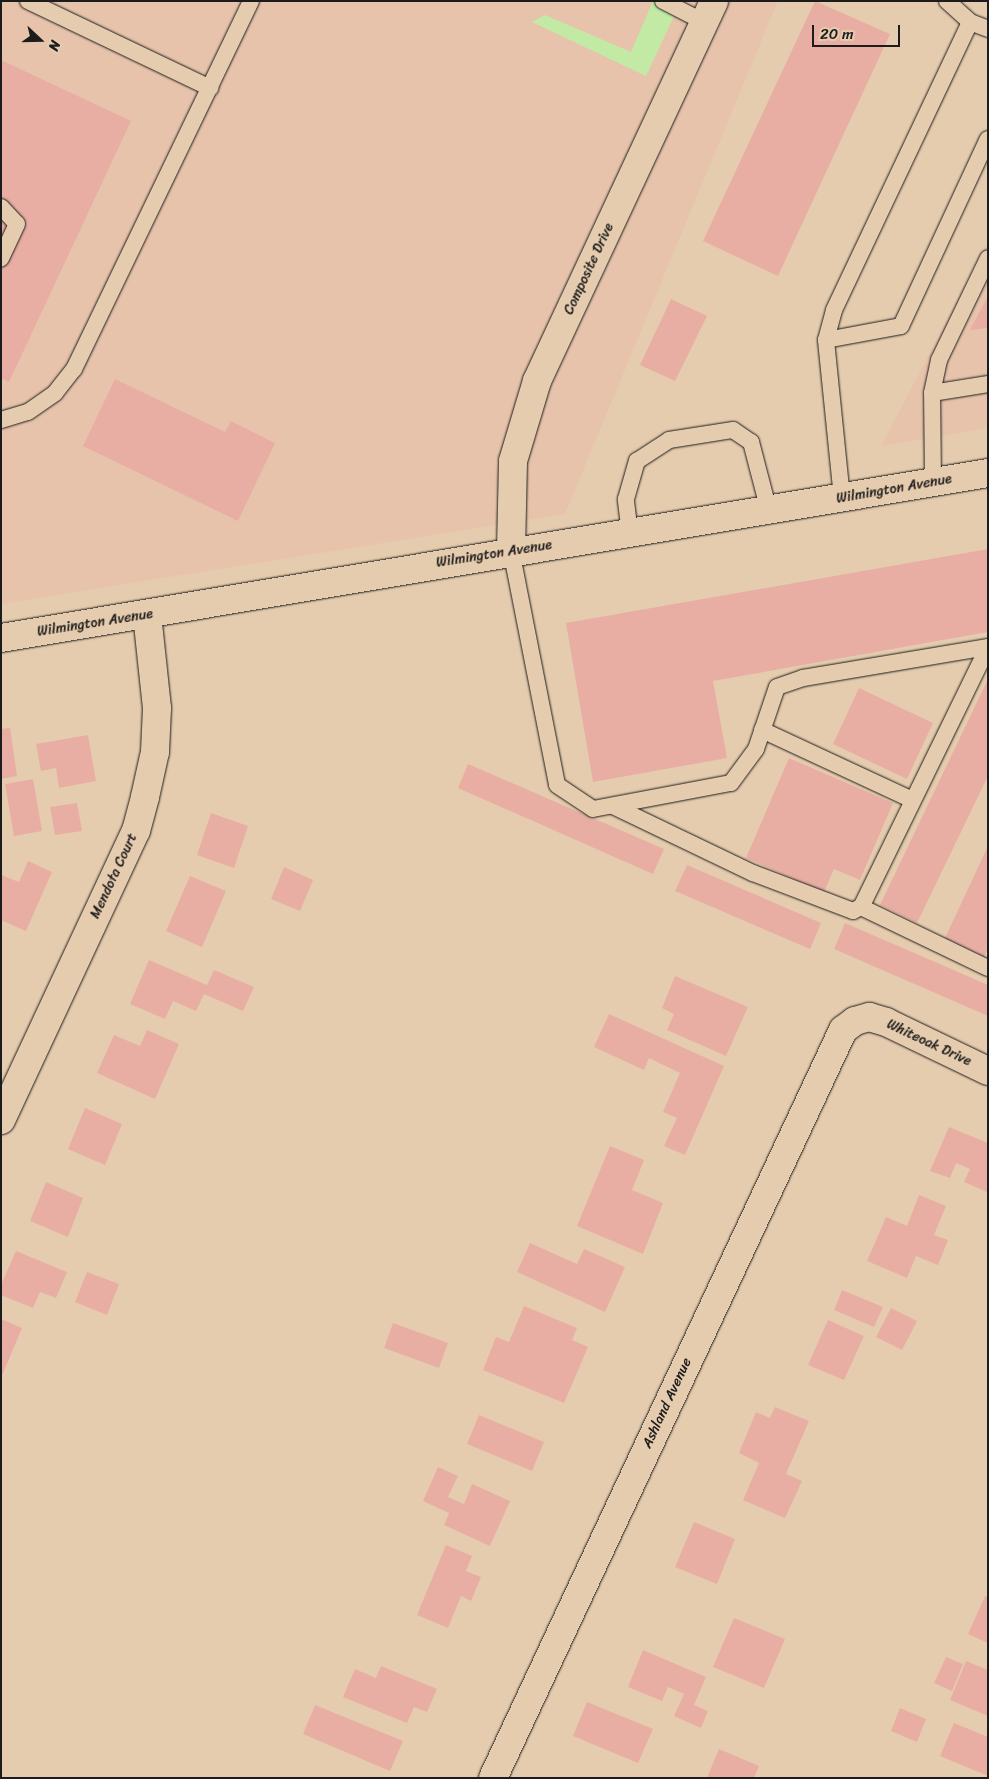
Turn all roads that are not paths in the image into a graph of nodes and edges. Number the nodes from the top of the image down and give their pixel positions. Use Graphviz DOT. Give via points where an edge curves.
graph roads {
  1 [pos="28,1"];
  2 [pos="251,1"];
  3 [pos="663,1"];
  4 [pos="947,1"];
  5 [pos="709,11"];
  6 [pos="970,22"];
  7 [pos="988,29"];
  8 [pos="210,88"];
  9 [pos="988,140"];
  10 [pos="1,207"];
  11 [pos="988,258"];
  12 [pos="1,259"];
  13 [pos="826,340"];
  14 [pos="988,384"];
  15 [pos="932,393"];
  16 [pos="1,420"];
  17 [pos="988,473"];
  18 [pos="933,482"];
  19 [pos="842,498"];
  20 [pos="769,511"];
  21 [pos="630,534"];
  22 [pos="511,550"];
  23 [pos="147,615"];
  24 [pos="1,638"];
  25 [pos="762,730"];
  26 [pos="913,800"];
  27 [pos="613,806"];
  28 [pos="861,907"];
  29 [pos="988,968"];
  30 [pos="843,1030"];
  31 [pos="988,1071"];
  32 [pos="1,1120"];
  33 [pos="493,1778"];
  1 -- 8 [label="lane"];
  2 -- 8 [label="lane"];
  3 -- 5 [label="lane"];
  4 -- 6 [label="lane"];
  5 -- 22 [label="street, Composite Drive" via="537,381 514,461"];
  6 -- 7 [label="lane"];
  6 -- 13 [label="lane" via="834,310"];
  8 -- 16 [label="lane" via="74,370 55,393 28,412"];
  9 -- 13 [label="lane" via="901,326"];
  10 -- 12 [label="lane" via="17,224"];
  11 -- 15 [label="lane" via="939,360"];
  13 -- 19 [label="lane"];
  14 -- 15 [label="lane"];
  15 -- 18 [label="lane"];
  17 -- 18 [label="street, Wilmington Avenue"];
  18 -- 19 [label="street, Wilmington Avenue"];
  19 -- 20 [label="street, Wilmington Avenue"];
  20 -- 21 [label="street, Wilmington Avenue"];
  20 -- 21 [label="lane" via="751,442 733,430 669,440 637,461 626,499"];
  21 -- 22 [label="street, Wilmington Avenue"];
  22 -- 23 [label="street, Wilmington Avenue"];
  22 -- 27 [label="lane" via="557,785 593,809"];
  23 -- 24 [label="street, Wilmington Avenue"];
  23 -- 32 [label="street, Mendota Court" via="157,708 155,752 136,830"];
  25 -- 26 [label="lane"];
  25 -- 26 [label="lane" via="777,687 803,678 988,647"];
  25 -- 27 [label="lane" via="756,749 731,783"];
  26 -- 28 [label="lane"];
  27 -- 28 [label="lane" via="753,872 854,911"];
  28 -- 29 [label="lane"];
  30 -- 31 [label="street, Whiteoak Drive" via="855,1021 870,1018 886,1022"];
  30 -- 33 [label="street, Ashland Avenue"];
}
